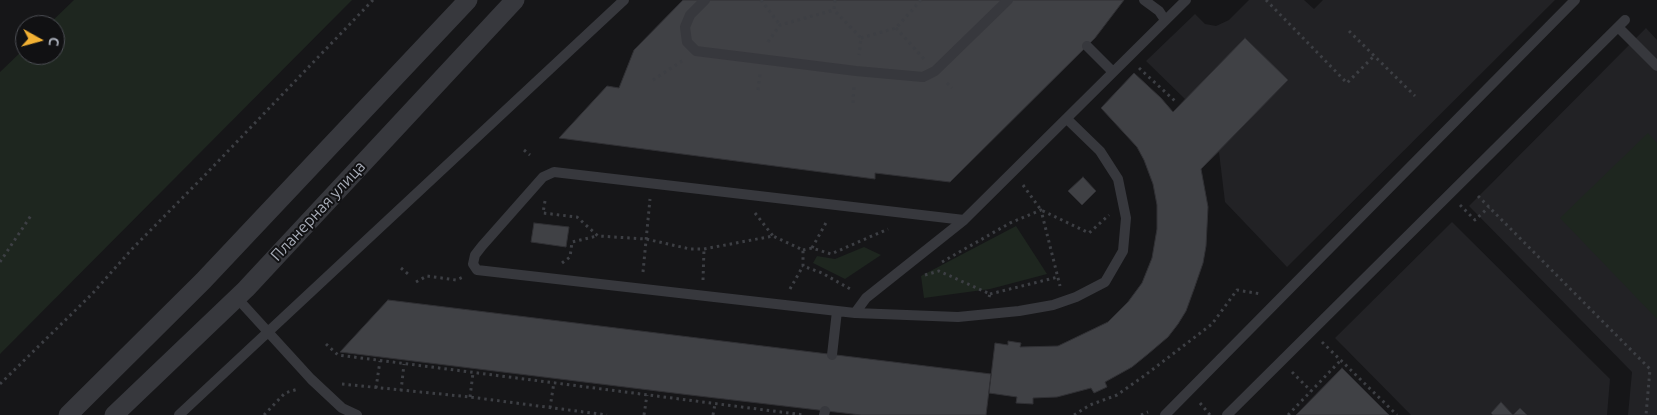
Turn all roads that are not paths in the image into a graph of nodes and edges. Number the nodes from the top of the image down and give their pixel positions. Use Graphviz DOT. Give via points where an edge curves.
graph roads {
  1 [pos="468,0"];
  2 [pos="515,0"];
  3 [pos="624,0"];
  4 [pos="705,0"];
  5 [pos="1008,0"];
  6 [pos="1144,0"];
  7 [pos="1186,0"];
  8 [pos="1575,0"];
  9 [pos="1165,20"];
  10 [pos="1087,46"];
  11 [pos="1657,66"];
  12 [pos="1113,72"];
  13 [pos="1067,119"];
  14 [pos="964,220"];
  15 [pos="237,298"];
  16 [pos="837,311"];
  17 [pos="855,313"];
  18 [pos="268,332"];
  19 [pos="832,355"];
  20 [pos="68,415"];
  21 [pos="114,415"];
  22 [pos="179,415"];
  23 [pos="357,415"];
  24 [pos="1165,415"];
  25 [pos="1227,415"];
  1 -- 20 [label="street" via="203,281"];
  2 -- 15 [label="street, Планерная улица"];
  3 -- 18 [label="lane"];
  4 -- 5 [label="lane" via="690,15 685,27 687,42 696,51 923,77 935,71"];
  6 -- 9 [label="lane"];
  7 -- 9 [label="lane"];
  8 -- 24 [label="lane"];
  9 -- 12 [label="lane"];
  10 -- 12 [label="lane"];
  11 -- 25 [label="lane" via="1622,24"];
  12 -- 13 [label="lane"];
  13 -- 14 [label="lane"];
  13 -- 17 [label="lane" via="1100,151 1118,179 1126,218 1123,251 1105,282 1064,302 1019,311 958,317"];
  14 -- 16 [label="lane" via="559,172 543,177 475,255 473,264 478,270"];
  14 -- 17 [label="lane" via="866,298"];
  15 -- 18 [label="lane"];
  15 -- 21 [label="street, Планерная улица"];
  16 -- 17 [label="lane"];
  16 -- 19 [label="lane"];
  18 -- 22 [label="lane"];
  18 -- 23 [label="lane" via="342,408"];
}
